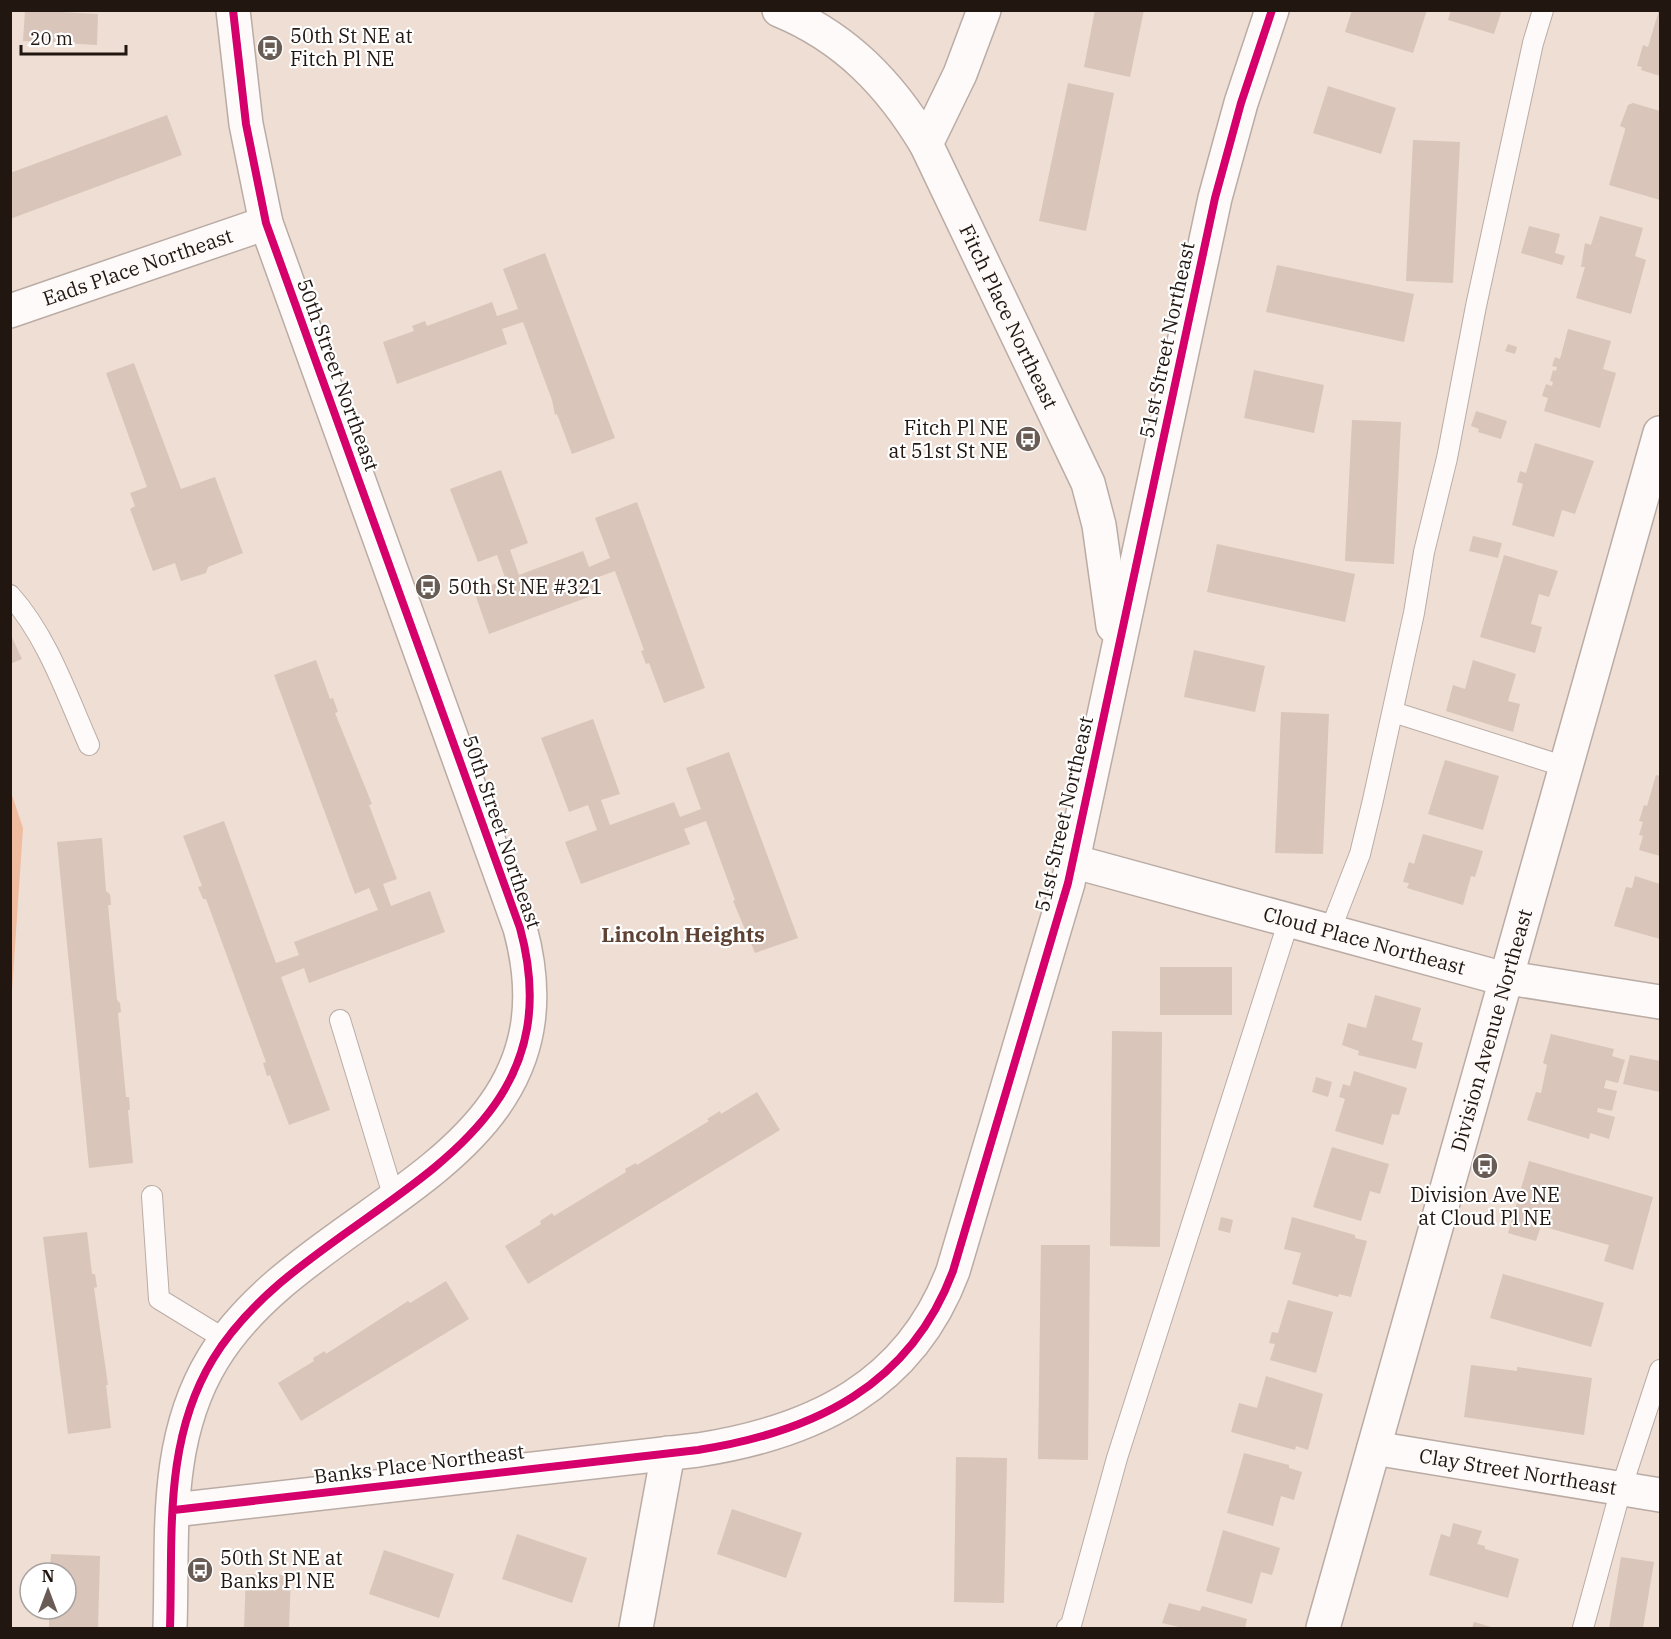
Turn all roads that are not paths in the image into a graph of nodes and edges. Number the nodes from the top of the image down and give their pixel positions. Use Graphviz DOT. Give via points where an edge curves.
graph roads {
  1 [pos="233,10"];
  2 [pos="779,10"];
  3 [pos="984,10"];
  4 [pos="1272,10"];
  5 [pos="1543,10"];
  6 [pos="926,144"];
  7 [pos="266,223"];
  8 [pos="10,311"];
  9 [pos="1660,433"];
  10 [pos="1651,504"];
  11 [pos="10,595"];
  12 [pos="1108,690"];
  13 [pos="1393,712"];
  14 [pos="89,745"];
  15 [pos="1566,767"];
  16 [pos="1072,861"];
  17 [pos="1290,920"];
  18 [pos="1330,931"];
  19 [pos="1507,978"];
  20 [pos="1660,1002"];
  21 [pos="340,1020"];
  22 [pos="152,1196"];
  23 [pos="394,1198"];
  24 [pos="225,1340"];
  25 [pos="1660,1370"];
  26 [pos="1374,1449"];
  27 [pos="668,1453"];
  28 [pos="1621,1489"];
  29 [pos="1660,1496"];
  30 [pos="174,1510"];
  31 [pos="170,1629"];
  32 [pos="636,1629"];
  33 [pos="1067,1629"];
  34 [pos="1323,1629"];
  35 [pos="1583,1629"];
  1 -- 7 [label="street, 50th Street Northeast" via="246,124"];
  2 -- 6 [label="street, Fitch Place Northeast" via="819,30 866,65 904,108"];
  3 -- 6 [label="street" via="960,74"];
  4 -- 12 [label="street, 51st Street Northeast" via="1215,198"];
  5 -- 13 [label="lane" via="1478,294"];
  6 -- 12 [label="street, Fitch Place Northeast" via="1088,483 1112,603 1113,648"];
  7 -- 8 [label="street, Eads Place Northeast"];
  7 -- 23 [label="street, 50th Street Northeast" via="516,917 529,968 526,1035 519,1060 501,1095 461,1145"];
  9 -- 10 [label="street, Division Avenue Northeast"];
  10 -- 15 [label="street, Division Avenue Northeast"];
  11 -- 14 [label="lane" via="22,608 53,664"];
  12 -- 16 [label="street, 51st Street Northeast"];
  13 -- 15 [label="lane"];
  13 -- 18 [label="lane" via="1360,854"];
  15 -- 19 [label="street, Division Avenue Northeast"];
  16 -- 17 [label="street, Cloud Place Northeast"];
  16 -- 27 [label="street, 51st Street Northeast" via="953,1271 921,1336 884,1376 826,1413 756,1437"];
  17 -- 18 [label="street, Cloud Place Northeast"];
  17 -- 33 [label="lane" via="1117,1458"];
  18 -- 19 [label="street, Cloud Place Northeast"];
  19 -- 20 [label="street, Cloud Place Northeast"];
  19 -- 26 [label="street, Division Avenue Northeast"];
  21 -- 23 [label="lane"];
  22 -- 24 [label="lane" via="159,1299"];
  23 -- 24 [label="street, 50th Street Northeast" via="271,1291"];
  24 -- 30 [label="street, 50th Street Northeast" via="184,1421 177,1453"];
  25 -- 28 [label="lane"];
  26 -- 28 [label="street, Clay Street Northeast"];
  26 -- 34 [label="street, Division Avenue Northeast"];
  27 -- 30 [label="street, Banks Place Northeast"];
  27 -- 32 [label="street"];
  28 -- 29 [label="street, Clay Street Northeast"];
  28 -- 35 [label="lane"];
  30 -- 31 [label="street, 50th Street Northeast"];
}
